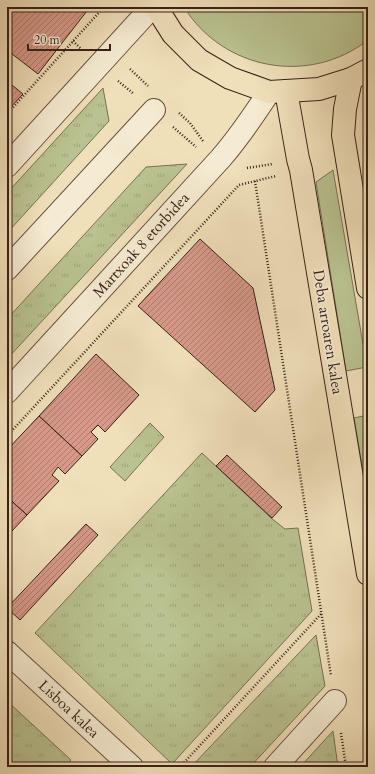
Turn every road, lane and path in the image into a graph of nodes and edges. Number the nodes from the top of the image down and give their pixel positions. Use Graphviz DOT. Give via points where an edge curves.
graph roads {
  1 [pos="104,7"];
  2 [pos="152,7"];
  3 [pos="156,7"];
  4 [pos="360,75"];
  5 [pos="277,92"];
  6 [pos="154,110"];
  7 [pos="7,114"];
  8 [pos="277,163"];
  9 [pos="7,166"];
  10 [pos="242,169"];
  11 [pos="281,175"];
  12 [pos="255,181"];
  13 [pos="364,241"];
  14 [pos="7,269"];
  15 [pos="368,288"];
  16 [pos="7,392"];
  17 [pos="7,436"];
  18 [pos="368,574"];
  19 [pos="322,614"];
  20 [pos="7,652"];
  21 [pos="335,701"];
  22 [pos="132,767"];
  23 [pos="180,767"];
  24 [pos="275,767"];
  1 -- 7 [label="path"];
  2 -- 9 [label="street"];
  3 -- 5 [label="main road" via="173,34 199,60 230,78"];
  4 -- 5 [label="main road" via="319,89"];
  4 -- 13 [label="main road" via="345,109 343,135"];
  5 -- 16 [label="street, Martxoak 8 etorbidea" via="253,116 225,154"];
  5 -- 18 [label="main road, Deba arroaren kalea" via="301,170"];
  6 -- 14 [label="street"];
  8 -- 10 [label="path"];
  11 -- 12 [label="path"];
  12 -- 17 [label="path" via="239,185"];
  12 -- 19 [label="path"];
  13 -- 15 [label="main road"];
  19 -- 21 [label="path"];
  19 -- 23 [label="path"];
  20 -- 22 [label="street, Lisboa kalea"];
  21 -- 24 [label="street"];
}
